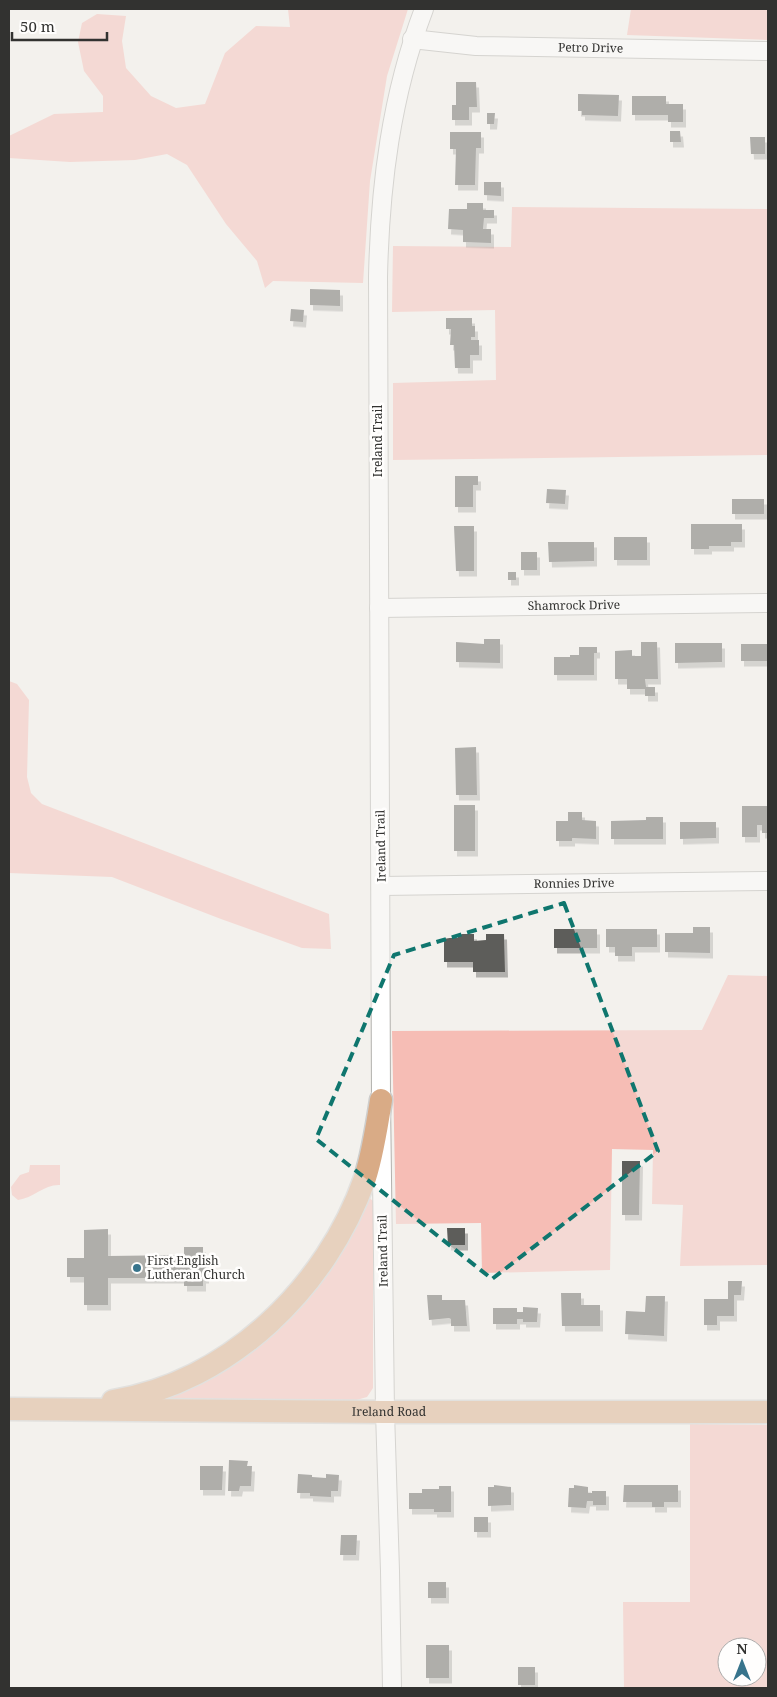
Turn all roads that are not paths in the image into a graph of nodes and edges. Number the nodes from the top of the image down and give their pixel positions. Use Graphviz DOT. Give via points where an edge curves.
graph roads {
  1 [pos="424,9"];
  2 [pos="412,40"];
  3 [pos="768,51"];
  4 [pos="768,603"];
  5 [pos="379,608"];
  6 [pos="768,881"];
  7 [pos="382,886"];
  8 [pos="381,1100"];
  9 [pos="9,1409"];
  10 [pos="66,1409"];
  11 [pos="385,1412"];
  12 [pos="768,1412"];
  13 [pos="392,1688"];
  1 -- 2 [label="street, Ireland Trail"];
  2 -- 3 [label="street, Petro Drive" via="476,46"];
  2 -- 5 [label="street, Ireland Trail" via="392,117 379,231"];
  4 -- 5 [label="street, Shamrock Drive"];
  5 -- 7 [label="street, Ireland Trail"];
  6 -- 7 [label="street, Ronnies Drive"];
  7 -- 8 [label="street, Ireland Trail"];
  8 -- 10 [label="main road" via="365,1178 352,1208 320,1266 283,1310 242,1345 192,1374 125,1399"];
  8 -- 11 [label="street, Ireland Trail"];
  9 -- 10 [label="main road, Ireland Road"];
  10 -- 11 [label="main road, Ireland Road"];
  11 -- 12 [label="main road, Ireland Road"];
  11 -- 13 [label="street, Ireland Trail"];
}
